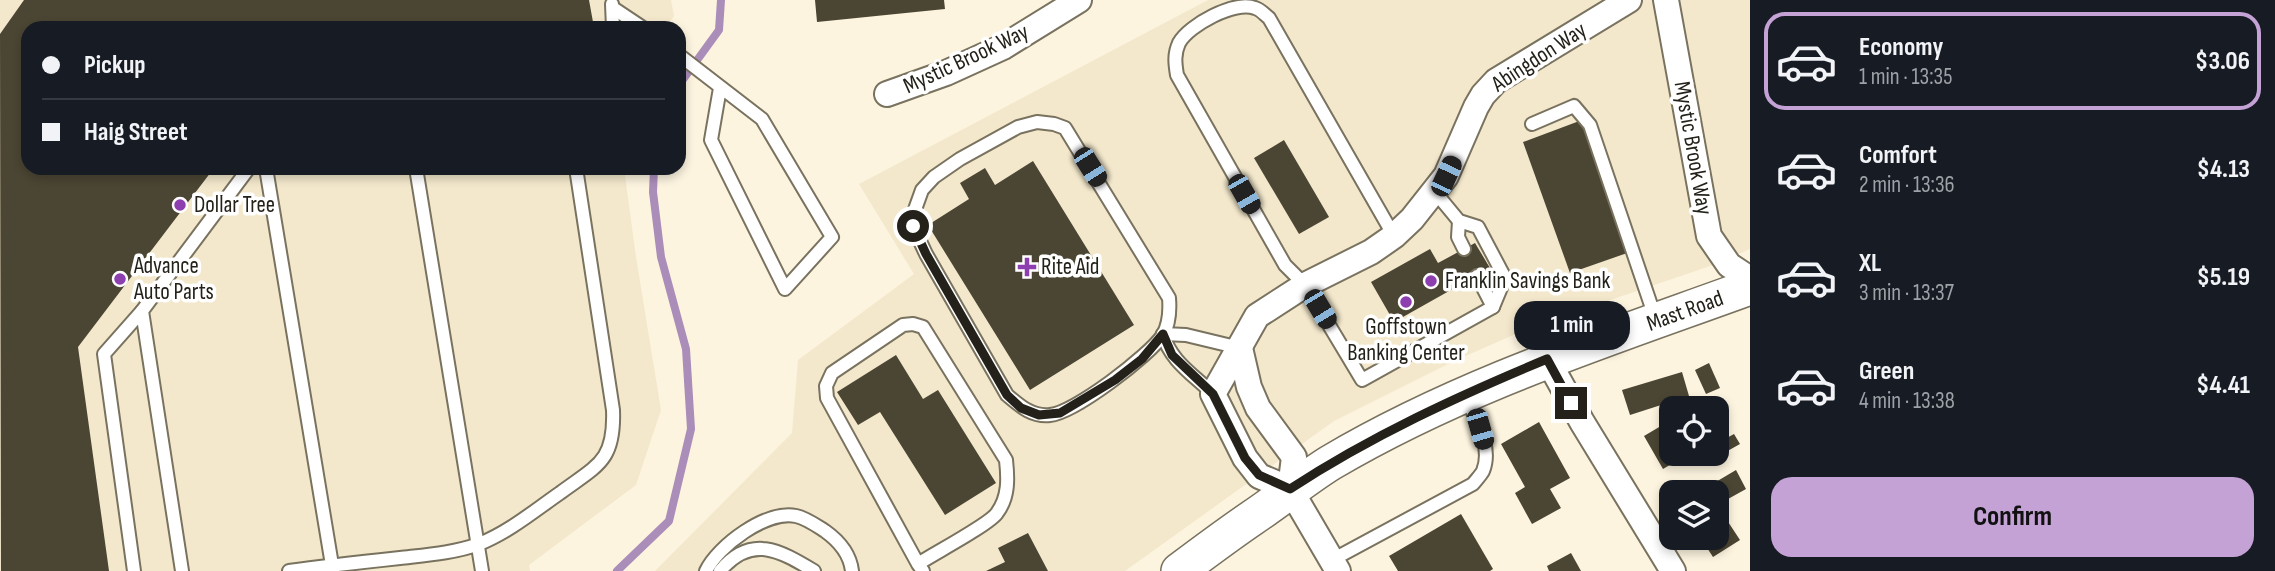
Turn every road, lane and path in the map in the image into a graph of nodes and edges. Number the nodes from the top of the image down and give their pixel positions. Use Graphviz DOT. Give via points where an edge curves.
graph roads {
  1 [pos="1079,0"];
  2 [pos="1629,0"];
  3 [pos="1666,0"];
  4 [pos="612,4"];
  5 [pos="634,21"];
  6 [pos="686,61"];
  7 [pos="720,88"];
  8 [pos="887,94"];
  9 [pos="1532,124"];
  10 [pos="244,175"];
  11 [pos="267,175"];
  12 [pos="417,175"];
  13 [pos="577,175"];
  14 [pos="1434,192"];
  15 [pos="1459,221"];
  16 [pos="1394,236"];
  17 [pos="1464,249"];
  18 [pos="1477,276"];
  19 [pos="1750,279"];
  20 [pos="1306,285"];
  21 [pos="1750,287"];
  22 [pos="1493,307"];
  23 [pos="142,311"];
  24 [pos="1656,321"];
  25 [pos="1163,334"];
  26 [pos="1240,348"];
  27 [pos="1547,359"];
  28 [pos="1213,394"];
  29 [pos="1465,394"];
  30 [pos="1290,489"];
  31 [pos="477,544"];
  32 [pos="1335,566"];
  33 [pos="920,567"];
  34 [pos="333,568"];
  35 [pos="134,571"];
  36 [pos="182,571"];
  37 [pos="289,571"];
  38 [pos="482,571"];
  39 [pos="706,571"];
  40 [pos="720,571"];
  41 [pos="814,571"];
  42 [pos="852,571"];
  43 [pos="1179,571"];
  44 [pos="1673,571"];
  1 -- 8 [label="street, Mystic Brook Way" via="1003,47"];
  2 -- 14 [label="street, Abingdon Way" via="1496,81 1476,107 1446,176"];
  3 -- 19 [label="street, Mystic Brook Way" via="1709,236 1729,265"];
  4 -- 5 [label="lane"];
  6 -- 7 [label="lane"];
  7 -- 7 [label="lane" via="762,119 832,237 785,289 711,140"];
  9 -- 24 [label="lane" via="1574,106 1590,125"];
  10 -- 23 [label="lane"];
  11 -- 34 [label="lane"];
  12 -- 31 [label="lane"];
  13 -- 31 [label="lane" via="613,410 609,452 594,468 506,531"];
  14 -- 15 [label="lane"];
  14 -- 16 [label="street, Abingdon Way"];
  15 -- 17 [label="lane" via="1458,237"];
  15 -- 22 [label="lane" via="1478,228 1505,278"];
  16 -- 20 [label="street, Abingdon Way"];
  16 -- 20 [label="lane" via="1269,18 1255,8 1236,6 1213,16 1185,34 1174,59 1177,75 1285,265"];
  18 -- 22 [label="lane"];
  20 -- 22 [label="lane" via="1362,380"];
  20 -- 26 [label="street, Abingdon Way" via="1257,316"];
  21 -- 24 [label="main road, Mast Road"];
  23 -- 35 [label="lane" via="104,354"];
  23 -- 36 [label="lane"];
  24 -- 27 [label="main road, Mast Road"];
  25 -- 25 [label="lane" via="1169,298 1065,128 1046,122 1018,127 960,159 922,190 913,226 1007,395 1021,408 1039,415 1060,413 1115,380 1142,359"];
  25 -- 26 [label="lane"];
  25 -- 28 [label="lane" via="1172,355"];
  26 -- 28 [label="street, Abingdon Way"];
  26 -- 30 [label="street" via="1258,408 1294,457"];
  27 -- 29 [label="main road, Mast Road"];
  27 -- 44 [label="street"];
  28 -- 30 [label="street" via="1245,458 1259,475"];
  29 -- 30 [label="main road, Mast Road" via="1396,427"];
  29 -- 32 [label="lane" via="1486,452 1483,471 1473,484"];
  30 -- 32 [label="street"];
  30 -- 43 [label="main road, Mast Road"];
  31 -- 34 [label="lane" via="440,554"];
  31 -- 38 [label="lane"];
  33 -- 33 [label="lane" via="827,398 826,386 832,373 903,325 913,324 923,327 1006,460 1009,481 996,515"];
  34 -- 37 [label="lane"];
  39 -- 42 [label="lane" via="716,555 749,530 765,521 795,516 832,536 843,548"];
  40 -- 41 [label="lane" via="741,552 755,548 769,549"];
}
